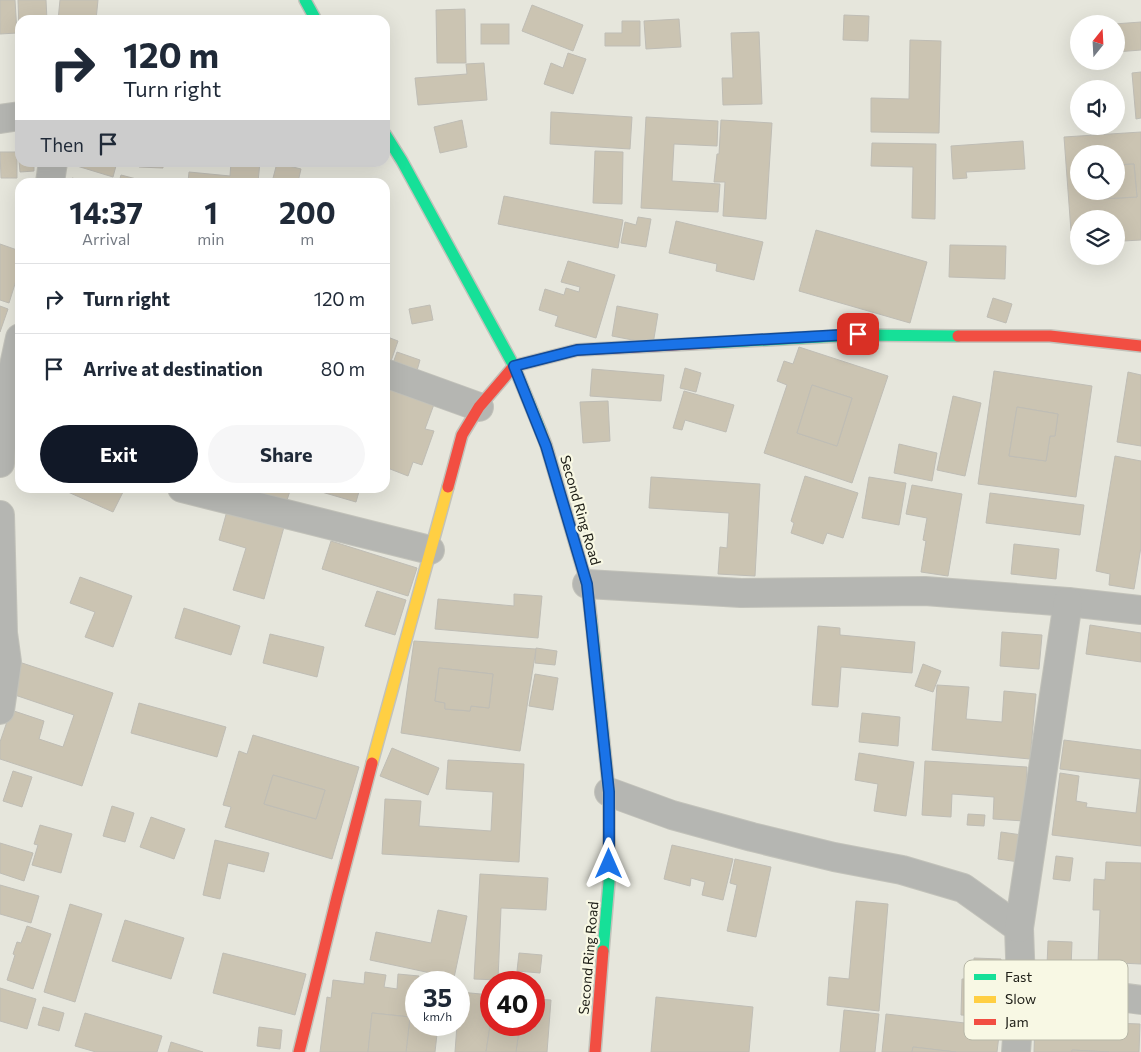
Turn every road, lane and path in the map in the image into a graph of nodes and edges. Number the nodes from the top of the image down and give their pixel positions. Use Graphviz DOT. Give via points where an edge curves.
graph roads {
  1 [pos="305,0"];
  2 [pos="313,15"];
  3 [pos="15,117"];
  4 [pos="0,120"];
  5 [pos="390,142"];
  6 [pos="1141,346"];
  7 [pos="514,366"];
  8 [pos="390,375"];
  9 [pos="15,389"];
  10 [pos="479,407"];
  11 [pos="12,420"];
  12 [pos="0,463"];
  13 [pos="202,493"];
  14 [pos="0,516"];
  15 [pos="430,550"];
  16 [pos="587,584"];
  17 [pos="1068,602"];
  18 [pos="1141,610"];
  19 [pos="0,710"];
  20 [pos="609,792"];
  21 [pos="1019,928"];
  22 [pos="1020,960"];
  23 [pos="1128,998"];
  24 [pos="1141,1000"];
  25 [pos="299,1052"];
  26 [pos="595,1052"];
  1 -- 2 [label="street"];
  3 -- 4 [label="street"];
  5 -- 7 [label="street, Second Ring Road"];
  6 -- 7 [label="street" via="1050,336 858,334 577,350"];
  7 -- 10 [label="street"];
  7 -- 16 [label="street, Second Ring Road" via="546,446"];
  8 -- 10 [label="street"];
  9 -- 11 [label="street"];
  10 -- 15 [label="street" via="462,435"];
  11 -- 12 [label="street"];
  13 -- 15 [label="street"];
  14 -- 19 [label="street" via="3,633 7,662"];
  15 -- 25 [label="street" via="324,946"];
  16 -- 17 [label="street" via="741,593 925,591"];
  16 -- 20 [label="street, Second Ring Road"];
  17 -- 18 [label="street"];
  17 -- 21 [label="street"];
  20 -- 21 [label="street" via="672,815 834,857 902,870 963,888"];
  20 -- 26 [label="street, Second Ring Road" via="609,882"];
  21 -- 22 [label="street"];
  23 -- 24 [label="street"];
}
